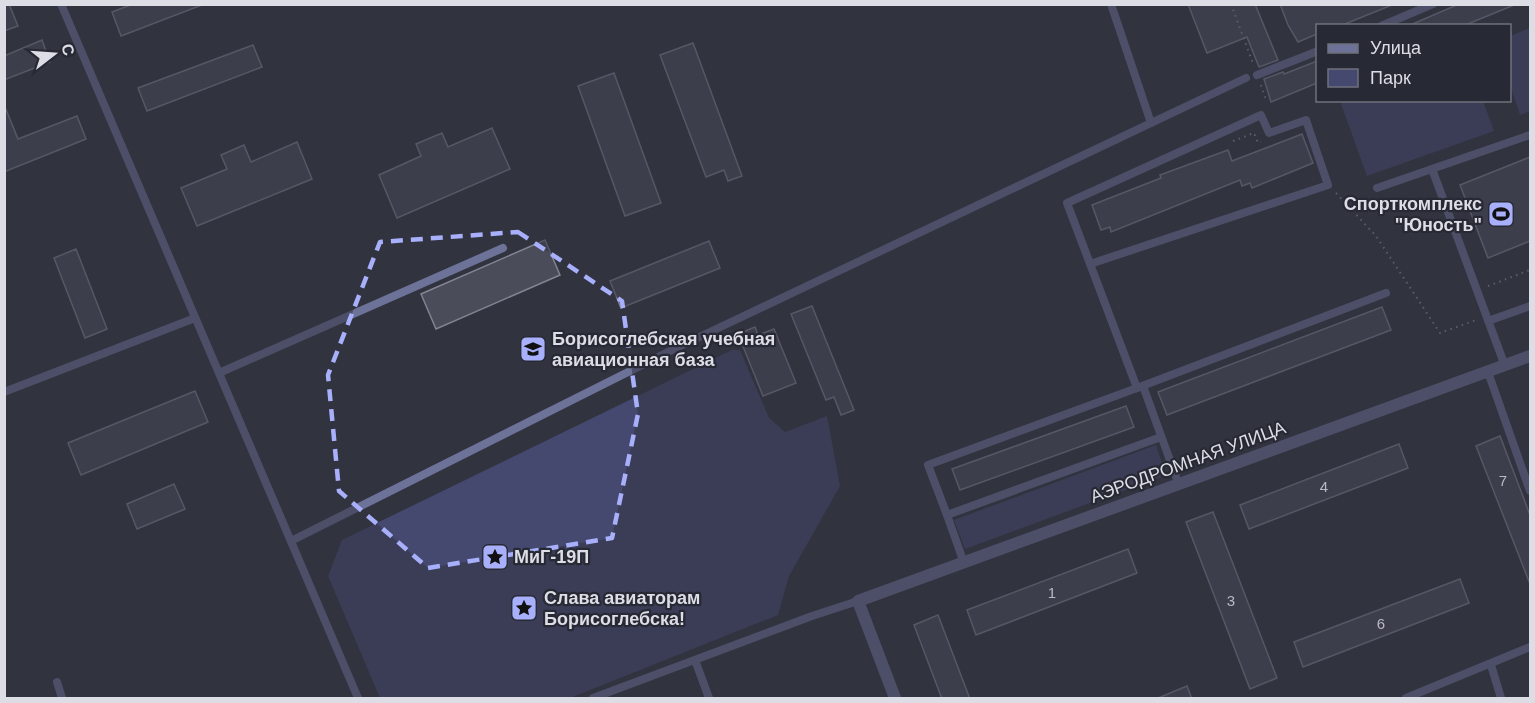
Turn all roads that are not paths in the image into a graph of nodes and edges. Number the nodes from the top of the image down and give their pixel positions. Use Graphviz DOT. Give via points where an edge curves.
graph roads {
  1 [pos="61,4"];
  2 [pos="1111,4"];
  3 [pos="1433,4"];
  4 [pos="1385,24"];
  5 [pos="1316,51"];
  6 [pos="1257,75"];
  7 [pos="1245,78"];
  8 [pos="1151,123"];
  9 [pos="1530,135"];
  10 [pos="1432,169"];
  11 [pos="1377,188"];
  12 [pos="503,248"];
  13 [pos="1090,264"];
  14 [pos="1386,293"];
  15 [pos="1530,306"];
  16 [pos="1487,317"];
  17 [pos="195,318"];
  18 [pos="1530,356"];
  19 [pos="1504,366"];
  20 [pos="1488,372"];
  21 [pos="219,373"];
  22 [pos="1140,387"];
  23 [pos="4,392"];
  24 [pos="1161,437"];
  25 [pos="1179,484"];
  26 [pos="1530,491"];
  27 [pos="947,515"];
  28 [pos="291,541"];
  29 [pos="964,563"];
  30 [pos="858,601"];
  31 [pos="1530,647"];
  32 [pos="694,660"];
  33 [pos="1491,664"];
  34 [pos="57,682"];
  35 [pos="62,699"];
  36 [pos="358,699"];
  37 [pos="593,699"];
  38 [pos="709,699"];
  39 [pos="895,699"];
  40 [pos="1406,699"];
  41 [pos="1501,699"];
  1 -- 17 [label="lane"];
  2 -- 8 [label="lane"];
  3 -- 4 [label="lane"];
  5 -- 6 [label="lane"];
  7 -- 8 [label="lane"];
  8 -- 28 [label="lane" via="674,349"];
  9 -- 10 [label="lane"];
  10 -- 11 [label="lane"];
  10 -- 16 [label="lane"];
  12 -- 21 [label="lane"];
  13 -- 13 [label="lane" via="1067,204 1261,115 1269,133 1306,120 1328,185"];
  13 -- 22 [label="lane"];
  14 -- 22 [label="lane"];
  15 -- 16 [label="lane"];
  16 -- 19 [label="lane"];
  17 -- 21 [label="lane"];
  17 -- 23 [label="lane"];
  18 -- 19 [label="street, АЭРОДРОМНАЯ УЛИЦА"];
  19 -- 20 [label="street, АЭРОДРОМНАЯ УЛИЦА"];
  20 -- 25 [label="street, АЭРОДРОМНАЯ УЛИЦА"];
  20 -- 26 [label="lane"];
  21 -- 28 [label="lane"];
  22 -- 24 [label="lane"];
  22 -- 27 [label="lane" via="928,465"];
  24 -- 25 [label="lane"];
  24 -- 27 [label="lane"];
  25 -- 29 [label="street, АЭРОДРОМНАЯ УЛИЦА"];
  27 -- 29 [label="lane"];
  28 -- 36 [label="lane"];
  29 -- 30 [label="street, АЭРОДРОМНАЯ УЛИЦА"];
  30 -- 32 [label="lane"];
  30 -- 39 [label="street"];
  31 -- 33 [label="lane"];
  32 -- 37 [label="lane"];
  32 -- 38 [label="lane"];
  33 -- 40 [label="lane"];
  33 -- 41 [label="lane"];
  34 -- 35 [label="lane"];
}
